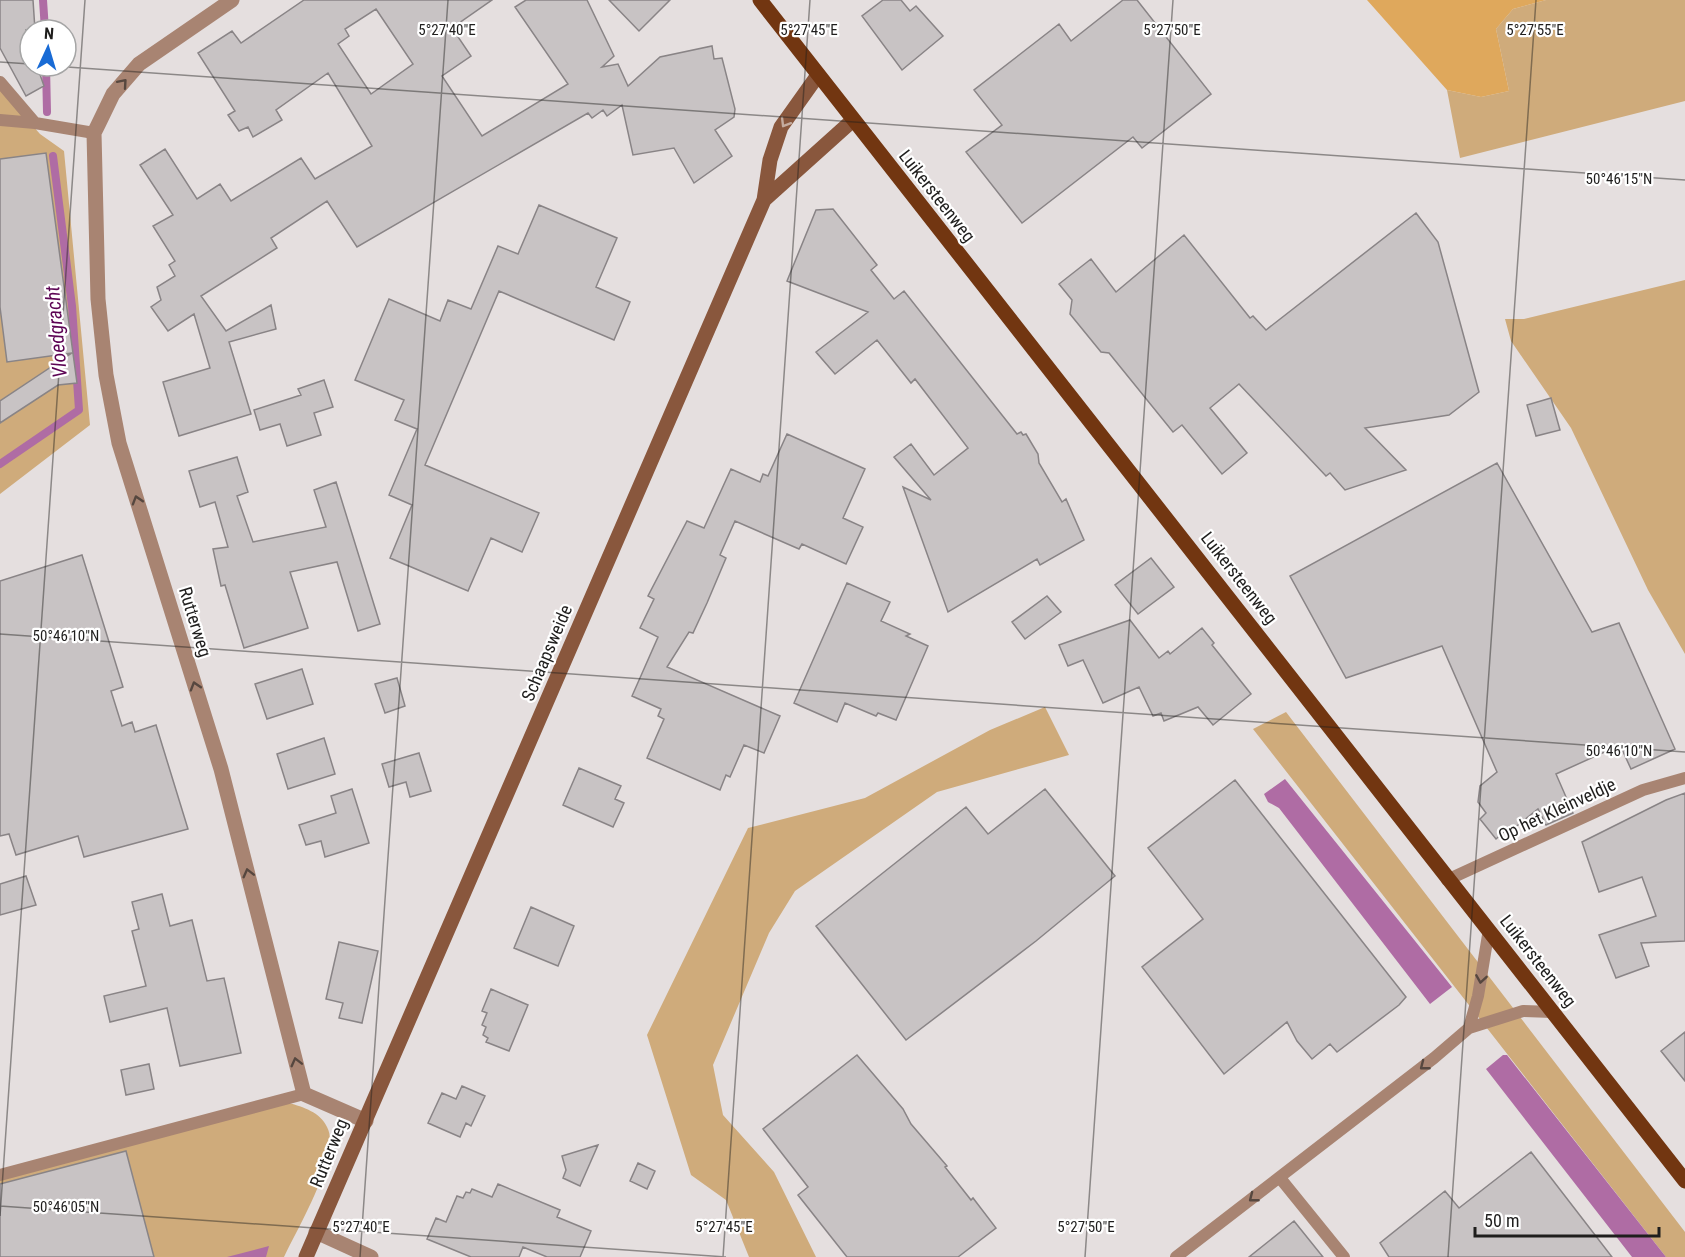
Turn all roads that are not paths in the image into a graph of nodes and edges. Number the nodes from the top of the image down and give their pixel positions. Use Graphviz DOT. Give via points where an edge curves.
graph roads {
  1 [pos="232,0"];
  2 [pos="760,0"];
  3 [pos="818,75"];
  4 [pos="0,82"];
  5 [pos="0,120"];
  6 [pos="853,120"];
  7 [pos="35,123"];
  8 [pos="94,133"];
  9 [pos="764,200"];
  10 [pos="1685,778"];
  11 [pos="1447,880"];
  12 [pos="1489,929"];
  13 [pos="1552,1012"];
  14 [pos="1469,1028"];
  15 [pos="304,1094"];
  16 [pos="366,1121"];
  17 [pos="0,1175"];
  18 [pos="1280,1178"];
  19 [pos="1685,1181"];
  20 [pos="316,1232"];
  21 [pos="306,1257"];
  22 [pos="371,1257"];
  23 [pos="1176,1257"];
  24 [pos="1344,1257"];
  8 -- 1 [label="street, Rutterweg, one-way" via="113,94 139,64"];
  2 -- 3 [label="main road, Luikersteenweg"];
  3 -- 6 [label="main road, Luikersteenweg"];
  3 -- 9 [label="street, Schaapsweide, one-way" via="781,127 770,160"];
  4 -- 7 [label="lane"];
  5 -- 7 [label="lane"];
  6 -- 9 [label="street, Schaapsweide"];
  6 -- 11 [label="main road, Luikersteenweg" via="1218,582"];
  7 -- 8 [label="lane"];
  15 -- 8 [label="street, Rutterweg, one-way" via="221,769 119,443 106,375 98,299"];
  9 -- 16 [label="street, Schaapsweide"];
  10 -- 11 [label="lane, Op het Kleinveldje" via="1643,790"];
  11 -- 12 [label="main road, Luikersteenweg"];
  12 -- 13 [label="main road, Luikersteenweg"];
  12 -- 14 [label="lane, one-way"];
  13 -- 14 [label="lane" via="1523,1011"];
  13 -- 19 [label="main road, Luikersteenweg"];
  14 -- 18 [label="lane, one-way"];
  15 -- 16 [label="street, Rutterweg"];
  15 -- 17 [label="lane"];
  16 -- 20 [label="street, Rutterweg"];
  18 -- 23 [label="lane, one-way"];
  18 -- 24 [label="lane"];
  20 -- 21 [label="street, Rutterweg"];
  20 -- 22 [label="street"];
}
